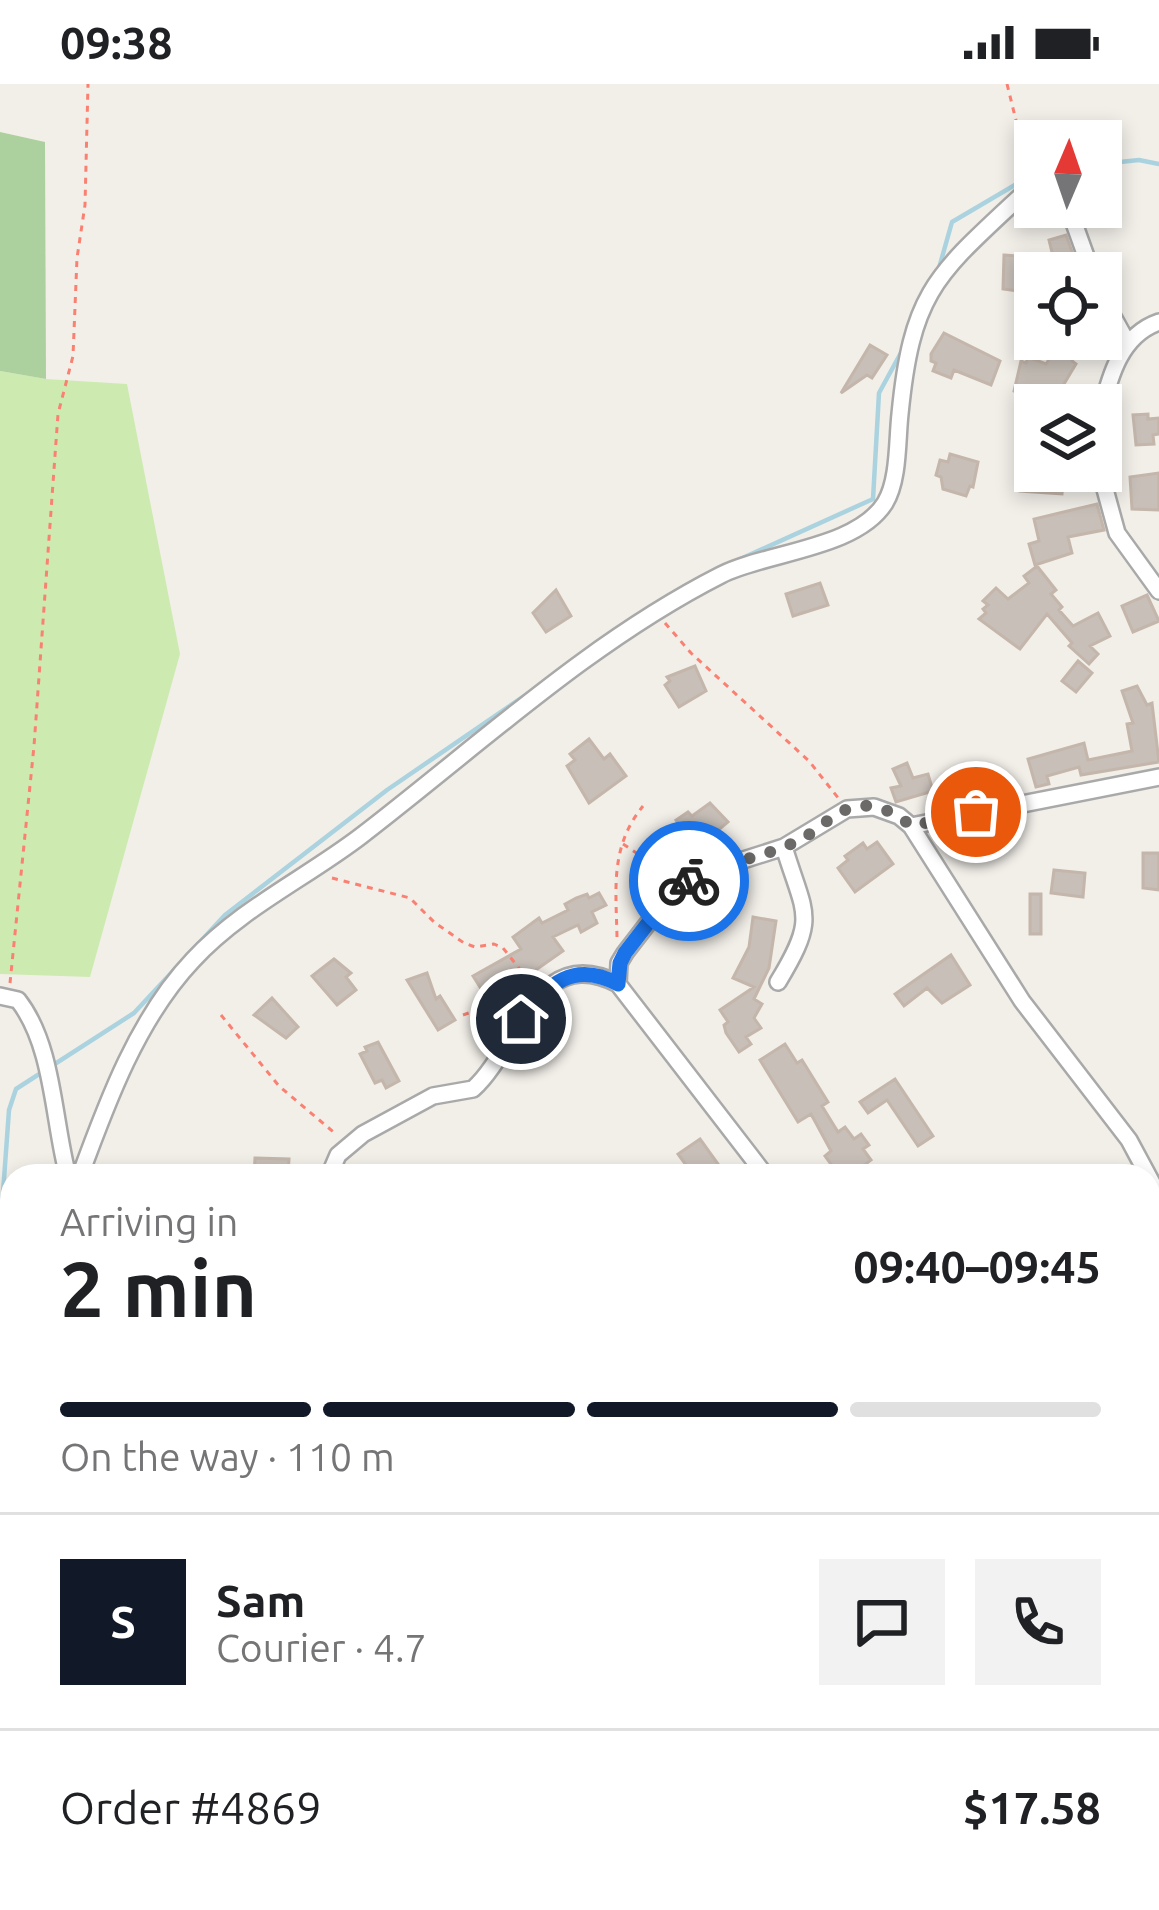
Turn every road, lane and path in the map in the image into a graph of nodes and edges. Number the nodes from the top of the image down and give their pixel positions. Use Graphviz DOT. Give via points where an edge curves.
graph roads {
  1 [pos="88,84"];
  2 [pos="1007,84"];
  3 [pos="1015,120"];
  4 [pos="1014,202"];
  5 [pos="1159,322"];
  6 [pos="1122,333"];
  7 [pos="1127,342"];
  8 [pos="1111,384"];
  9 [pos="1106,492"];
  10 [pos="1159,591"];
  11 [pos="657,612"];
  12 [pos="1159,777"];
  13 [pos="643,806"];
  14 [pos="847,809"];
  15 [pos="911,826"];
  16 [pos="621,842"];
  17 [pos="784,847"];
  18 [pos="307,874"];
  19 [pos="672,892"];
  20 [pos="620,963"];
  21 [pos="778,982"];
  22 [pos="618,984"];
  23 [pos="538,994"];
  24 [pos="4,996"];
  25 [pos="221,1015"];
  26 [pos="463,1015"];
  27 [pos="348,1144"];
  28 [pos="66,1164"];
  29 [pos="85,1164"];
  30 [pos="339,1164"];
  31 [pos="757,1164"];
  32 [pos="1141,1164"];
  1 -- 24 [label="path" via="73,356 58,414 34,746"];
  2 -- 3 [label="path"];
  4 -- 11 [label="street" via="945,267 927,295 905,364 884,503 862,525 721,575"];
  5 -- 7 [label="street"];
  6 -- 7 [label="street"];
  7 -- 8 [label="street"];
  9 -- 10 [label="street" via="1118,533"];
  11 -- 14 [label="path"];
  11 -- 18 [label="street"];
  12 -- 15 [label="street"];
  13 -- 16 [label="path"];
  14 -- 15 [label="street" via="874,807"];
  14 -- 17 [label="street"];
  15 -- 32 [label="street" via="1022,1001"];
  16 -- 19 [label="path" via="656,866"];
  16 -- 20 [label="path"];
  17 -- 19 [label="street" via="715,868"];
  17 -- 21 [label="street" via="807,924"];
  18 -- 23 [label="path" via="410,898 464,943 503,948"];
  18 -- 29 [label="street" via="225,932 179,977 144,1030"];
  19 -- 20 [label="street"];
  20 -- 22 [label="street"];
  22 -- 23 [label="street" via="590,973"];
  22 -- 31 [label="street"];
  23 -- 26 [label="path"];
  23 -- 27 [label="street" via="473,1089 433,1096"];
  24 -- 28 [label="street" via="23,1006 44,1060"];
  25 -- 27 [label="path" via="279,1085"];
  27 -- 30 [label="street"];
}
